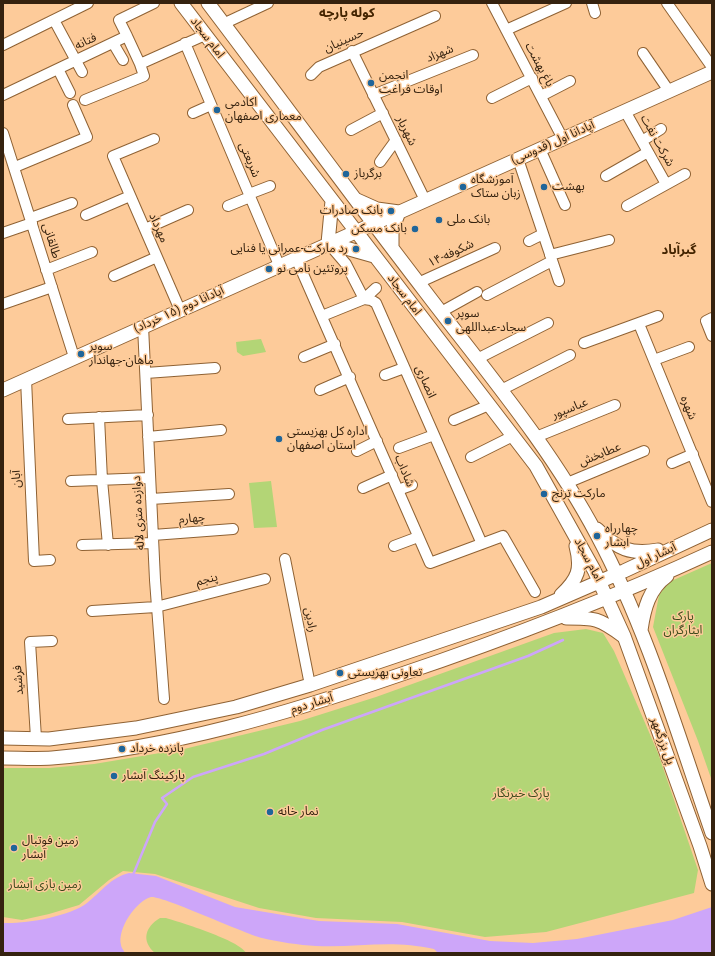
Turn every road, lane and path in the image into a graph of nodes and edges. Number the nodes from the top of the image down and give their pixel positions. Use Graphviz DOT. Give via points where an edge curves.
graph roads {
  1 [pos="88,3"];
  2 [pos="154,3"];
  3 [pos="181,3"];
  4 [pos="208,3"];
  5 [pos="268,3"];
  6 [pos="492,3"];
  7 [pos="566,3"];
  8 [pos="667,3"];
  9 [pos="434,16"];
  10 [pos="54,20"];
  11 [pos="224,24"];
  12 [pos="506,30"];
  13 [pos="205,35"];
  14 [pos="127,36"];
  15 [pos="113,43"];
  16 [pos="185,43"];
  17 [pos="3,45"];
  18 [pos="352,51"];
  19 [pos="643,53"];
  20 [pos="472,55"];
  21 [pos="76,60"];
  22 [pos="123,60"];
  23 [pos="140,64"];
  24 [pos="712,66"];
  25 [pos="58,69"];
  26 [pos="82,72"];
  27 [pos="712,72"];
  28 [pos="311,75"];
  29 [pos="532,78"];
  30 [pos="570,81"];
  31 [pos="669,91"];
  32 [pos="70,93"];
  33 [pos="3,95"];
  34 [pos="374,95"];
  35 [pos="541,96"];
  36 [pos="492,98"];
  37 [pos="85,100"];
  38 [pos="72,105"];
  39 [pos="211,105"];
  40 [pos="625,111"];
  41 [pos="193,113"];
  42 [pos="383,113"];
  43 [pos="292,115"];
  44 [pos="276,128"];
  45 [pos="661,129"];
  46 [pos="351,130"];
  47 [pos="3,133"];
  48 [pos="154,139"];
  49 [pos="563,139"];
  50 [pos="396,140"];
  51 [pos="642,141"];
  52 [pos="540,149"];
  53 [pos="648,152"];
  54 [pos="518,159"];
  55 [pos="380,162"];
  56 [pos="10,165"];
  57 [pos="685,174"];
  58 [pos="606,176"];
  59 [pos="666,184"];
  60 [pos="270,186"];
  61 [pos="130,196"];
  62 [pos="249,196"];
  63 [pos="354,199"];
  64 [pos="425,200"];
  65 [pos="332,201"];
  66 [pos="72,203"];
  67 [pos="565,205"];
  68 [pos="228,206"];
  69 [pos="627,206"];
  70 [pos="188,210"];
  71 [pos="399,212"];
  72 [pos="86,215"];
  73 [pos="32,221"];
  74 [pos="373,224"];
  75 [pos="145,229"];
  76 [pos="356,231"];
  77 [pos="3,233"];
  78 [pos="543,234"];
  79 [pos="609,240"];
  80 [pos="529,241"];
  81 [pos="328,243"];
  82 [pos="392,248"];
  83 [pos="494,248"];
  84 [pos="92,252"];
  85 [pos="374,256"];
  86 [pos="157,257"];
  87 [pos="296,258"];
  88 [pos="551,258"];
  89 [pos="279,265"];
  90 [pos="46,270"];
  91 [pos="114,276"];
  92 [pos="559,281"];
  93 [pos="418,283"];
  94 [pos="52,287"];
  95 [pos="376,288"];
  96 [pos="477,292"];
  97 [pos="487,295"];
  98 [pos="364,299"];
  99 [pos="3,304"];
  100 [pos="180,310"];
  101 [pos="441,312"];
  102 [pos="322,316"];
  103 [pos="658,316"];
  104 [pos="712,318"];
  105 [pos="548,323"];
  106 [pos="639,324"];
  107 [pos="144,326"];
  108 [pos="712,336"];
  109 [pos="584,343"];
  110 [pos="334,344"];
  111 [pos="689,347"];
  112 [pos="570,355"];
  113 [pos="74,357"];
  114 [pos="304,357"];
  115 [pos="477,359"];
  116 [pos="654,360"];
  117 [pos="215,368"];
  118 [pos="404,368"];
  119 [pos="146,373"];
  120 [pos="385,376"];
  121 [pos="350,377"];
  122 [pos="26,379"];
  123 [pos="3,390"];
  124 [pos="320,390"];
  125 [pos="501,390"];
  126 [pos="489,405"];
  127 [pos="615,405"];
  128 [pos="148,415"];
  129 [pos="99,417"];
  130 [pos="68,419"];
  131 [pos="454,420"];
  132 [pos="221,430"];
  133 [pos="434,435"];
  134 [pos="513,436"];
  135 [pos="148,437"];
  136 [pos="536,437"];
  137 [pos="377,441"];
  138 [pos="399,448"];
  139 [pos="357,450"];
  140 [pos="644,451"];
  141 [pos="693,454"];
  142 [pos="471,457"];
  143 [pos="672,462"];
  144 [pos="392,475"];
  145 [pos="150,478"];
  146 [pos="102,480"];
  147 [pos="71,481"];
  148 [pos="567,483"];
  149 [pos="412,485"];
  150 [pos="363,488"];
  151 [pos="398,490"];
  152 [pos="229,494"];
  153 [pos="151,499"];
  154 [pos="712,502"];
  155 [pos="589,521"];
  156 [pos="233,529"];
  157 [pos="712,530"];
  158 [pos="573,532"];
  159 [pos="418,537"];
  160 [pos="153,539"];
  161 [pos="482,544"];
  162 [pos="82,545"];
  163 [pos="108,545"];
  164 [pos="394,546"];
  165 [pos="678,546"];
  166 [pos="712,552"];
  167 [pos="285,559"];
  168 [pos="50,560"];
  169 [pos="682,566"];
  170 [pos="615,574"];
  171 [pos="265,579"];
  172 [pos="599,582"];
  173 [pos="535,592"];
  174 [pos="624,592"];
  175 [pos="608,599"];
  176 [pos="553,602"];
  177 [pos="156,607"];
  178 [pos="92,611"];
  179 [pos="556,618"];
  180 [pos="486,626"];
  181 [pos="641,630"];
  182 [pos="624,636"];
  183 [pos="52,641"];
  184 [pos="491,644"];
  185 [pos="310,685"];
  186 [pos="164,699"];
  187 [pos="3,738"];
  188 [pos="36,738"];
  189 [pos="3,758"];
  190 [pos="712,833"];
  191 [pos="712,884"];
  1 -- 10 [label="street"];
  2 -- 14 [label="street" via="119,20"];
  3 -- 13 [label="main road, امام سجاد"];
  4 -- 11 [label="main road, امام سجاد"];
  5 -- 11 [label="street"];
  6 -- 12 [label="street, باغ بهشت"];
  7 -- 12 [label="street"];
  8 -- 24 [label="street"];
  9 -- 18 [label="street, حسینیان"];
  10 -- 17 [label="street"];
  10 -- 21 [label="street"];
  11 -- 43 [label="main road, امام سجاد"];
  12 -- 29 [label="street, باغ بهشت"];
  13 -- 16 [label="street"];
  13 -- 44 [label="main road, امام سجاد"];
  14 -- 15 [label="street, فتانه"];
  14 -- 23 [label="street"];
  15 -- 21 [label="street, فتانه"];
  15 -- 22 [label="street"];
  16 -- 23 [label="street"];
  16 -- 39 [label="street, شریعتی"];
  18 -- 28 [label="street, حسینیان" via="319,67"];
  18 -- 34 [label="street, شهریار"];
  19 -- 31 [label="street"];
  20 -- 34 [label="street, شهزاد"];
  21 -- 25 [label="street, فتانه"];
  21 -- 26 [label="street"];
  23 -- 37 [label="street" via="144,76"];
  25 -- 32 [label="street"];
  25 -- 33 [label="street, فتانه"];
  27 -- 31 [label="main road, آپادانا اول (قدوسی)"];
  29 -- 35 [label="street, باغ بهشت"];
  29 -- 36 [label="street"];
  30 -- 35 [label="street"];
  31 -- 40 [label="main road, آپادانا اول (قدوسی)"];
  34 -- 42 [label="street, شهریار"];
  35 -- 49 [label="street, باغ بهشت"];
  38 -- 56 [label="street" via="87,137"];
  39 -- 41 [label="street"];
  39 -- 62 [label="street, شریعتی"];
  40 -- 49 [label="main road, آپادانا اول (قدوسی)"];
  40 -- 51 [label="street, شرکت نفت"];
  42 -- 46 [label="street"];
  42 -- 50 [label="street, شهریار"];
  43 -- 44 [label="main road"];
  43 -- 63 [label="main road, امام سجاد"];
  44 -- 65 [label="main road, امام سجاد"];
  45 -- 51 [label="street"];
  47 -- 56 [label="street, طالقانی"];
  48 -- 61 [label="street, مهرداد" via="113,156"];
  49 -- 52 [label="main road, آپادانا اول (قدوسی)"];
  50 -- 55 [label="street"];
  50 -- 64 [label="street, شهریار"];
  51 -- 53 [label="street, شرکت نفت"];
  52 -- 54 [label="main road, آپادانا اول (قدوسی)"];
  52 -- 67 [label="street"];
  53 -- 58 [label="street"];
  53 -- 59 [label="street, شرکت نفت"];
  54 -- 64 [label="main road, آپادانا اول (قدوسی)"];
  54 -- 78 [label="street"];
  56 -- 73 [label="street, طالقانی"];
  57 -- 59 [label="street"];
  59 -- 69 [label="street"];
  60 -- 62 [label="street"];
  61 -- 72 [label="street"];
  61 -- 75 [label="street, مهرداد"];
  62 -- 68 [label="street"];
  62 -- 89 [label="street, شریعتی"];
  63 -- 71 [label="main road" via="377,209"];
  63 -- 74 [label="main road, امام سجاد"];
  64 -- 71 [label="main road, آپادانا اول (قدوسی)"];
  65 -- 76 [label="main road, امام سجاد"];
  65 -- 81 [label="main road"];
  66 -- 73 [label="street"];
  70 -- 75 [label="street"];
  71 -- 74 [label="main road, آپادانا اول (قدوسی)"];
  71 -- 82 [label="main road" via="392,230"];
  73 -- 77 [label="street"];
  73 -- 90 [label="street, طالقانی"];
  74 -- 76 [label="main road, آپادانا اول (قدوسی)"];
  74 -- 82 [label="main road, امام سجاد"];
  75 -- 86 [label="street, مهرداد"];
  76 -- 81 [label="main road, آپادانا دوم (۱۵ خرداد)"];
  76 -- 85 [label="main road, امام سجاد"];
  78 -- 80 [label="street"];
  78 -- 88 [label="street"];
  79 -- 88 [label="street"];
  81 -- 85 [label="main road"];
  81 -- 87 [label="main road, آپادانا دوم (۱۵ خرداد)"];
  81 -- 98 [label="street, انصاری" via="346,264"];
  82 -- 93 [label="main road, امام سجاد"];
  83 -- 93 [label="street, ۱۴-شکوفه"];
  84 -- 90 [label="street"];
  85 -- 126 [label="main road, امام سجاد"];
  86 -- 91 [label="street"];
  86 -- 100 [label="street, مهرداد"];
  87 -- 89 [label="main road, آپادانا دوم (۱۵ خرداد)"];
  87 -- 102 [label="street, شاداب"];
  88 -- 92 [label="street"];
  88 -- 97 [label="street"];
  89 -- 100 [label="main road, آپادانا دوم (۱۵ خرداد)"];
  90 -- 94 [label="street, طالقانی"];
  93 -- 101 [label="main road, امام سجاد"];
  94 -- 99 [label="street"];
  94 -- 113 [label="street, طالقانی"];
  95 -- 98 [label="street"];
  96 -- 101 [label="street"];
  98 -- 102 [label="street"];
  98 -- 118 [label="street, انصاری" via="376,303"];
  100 -- 107 [label="main road, آپادانا دوم (۱۵ خرداد)"];
  101 -- 115 [label="main road, امام سجاد"];
  102 -- 110 [label="street, شاداب"];
  103 -- 106 [label="street"];
  104 -- 108 [label="street" via="706,320"];
  105 -- 115 [label="street"];
  106 -- 109 [label="street"];
  106 -- 116 [label="street, شهره"];
  107 -- 113 [label="main road, آپادانا دوم (۱۵ خرداد)"];
  107 -- 119 [label="street, دوازده متری لاله"];
  110 -- 114 [label="street"];
  110 -- 121 [label="street, شاداب"];
  111 -- 116 [label="street"];
  112 -- 125 [label="street"];
  113 -- 122 [label="main road, آپادانا دوم (۱۵ خرداد)"];
  115 -- 125 [label="main road, امام سجاد"];
  116 -- 141 [label="street, شهره"];
  117 -- 119 [label="street"];
  118 -- 120 [label="street"];
  118 -- 133 [label="street, انصاری"];
  119 -- 128 [label="street, دوازده متری لاله"];
  121 -- 124 [label="street"];
  121 -- 137 [label="street, شاداب"];
  122 -- 123 [label="main road, آپادانا دوم (۱۵ خرداد)"];
  122 -- 168 [label="street, آبان" via="34,561"];
  125 -- 136 [label="main road, امام سجاد"];
  126 -- 131 [label="street"];
  126 -- 134 [label="main road, امام سجاد"];
  127 -- 136 [label="street, عباسپور"];
  128 -- 129 [label="street"];
  128 -- 135 [label="street, دوازده متری لاله"];
  129 -- 130 [label="street"];
  129 -- 146 [label="street"];
  132 -- 135 [label="street"];
  133 -- 138 [label="street"];
  133 -- 161 [label="street, انصاری"];
  134 -- 142 [label="street"];
  134 -- 158 [label="main road, امام سجاد" via="536,466"];
  135 -- 145 [label="street, دوازده متری لاله"];
  136 -- 148 [label="main road, امام سجاد"];
  137 -- 139 [label="street"];
  137 -- 144 [label="street, شاداب"];
  140 -- 148 [label="street, عطابخش"];
  141 -- 143 [label="street"];
  141 -- 154 [label="street, شهره"];
  144 -- 150 [label="street"];
  144 -- 151 [label="street, شاداب"];
  145 -- 146 [label="street"];
  145 -- 153 [label="street, دوازده متری لاله"];
  146 -- 147 [label="street"];
  146 -- 163 [label="street"];
  148 -- 155 [label="main road, امام سجاد"];
  149 -- 151 [label="street"];
  151 -- 159 [label="street, شاداب"];
  152 -- 153 [label="street"];
  153 -- 160 [label="street, دوازده متری لاله"];
  155 -- 165 [label="main road" via="606,539 624,549 641,553"];
  155 -- 170 [label="main road, امام سجاد"];
  156 -- 160 [label="street, چهارم"];
  157 -- 165 [label="main road, آبشار اول"];
  158 -- 172 [label="main road, امام سجاد"];
  158 -- 176 [label="main road" via="579,557 579,570 571,585"];
  159 -- 161 [label="street, شاداب" via="430,564"];
  159 -- 164 [label="street"];
  160 -- 163 [label="street, چهارم"];
  160 -- 177 [label="street, دوازده متری لاله"];
  161 -- 173 [label="street, شاداب" via="503,536"];
  162 -- 163 [label="street, چهارم"];
  165 -- 170 [label="main road, آبشار اول"];
  166 -- 169 [label="main road, آبشار اول"];
  167 -- 185 [label="street, رادین"];
  169 -- 174 [label="main road, آبشار اول"];
  169 -- 181 [label="main road" via="659,582 650,595"];
  170 -- 172 [label="main road, آبشار اول"];
  170 -- 174 [label="main road, امام سجاد"];
  171 -- 177 [label="street, پنجم"];
  172 -- 175 [label="main road, امام سجاد"];
  172 -- 176 [label="main road, آبشار دوم"];
  174 -- 175 [label="main road, آبشار اول"];
  174 -- 181 [label="main road, پل بزرگمهر"];
  175 -- 179 [label="main road, آبشار دوم"];
  175 -- 182 [label="main road, پل بزرگمهر"];
  176 -- 180 [label="main road, آبشار دوم"];
  177 -- 178 [label="street, پنجم"];
  177 -- 186 [label="street, دوازده متری لاله"];
  179 -- 182 [label="main road" via="592,618 608,624"];
  179 -- 184 [label="main road, آبشار دوم"];
  180 -- 184 [label="main road"];
  180 -- 185 [label="main road, آبشار دوم"];
  181 -- 190 [label="main road, پل بزرگمهر"];
  182 -- 191 [label="main road, پل بزرگمهر"];
  183 -- 188 [label="street, فرشید" via="30,642"];
  184 -- 189 [label="main road, آبشار دوم" via="315,704 241,725 139,747 50,758"];
  185 -- 188 [label="main road, آبشار دوم" via="236,706 136,728 49,739"];
  187 -- 188 [label="main road, آبشار دوم"];
}
